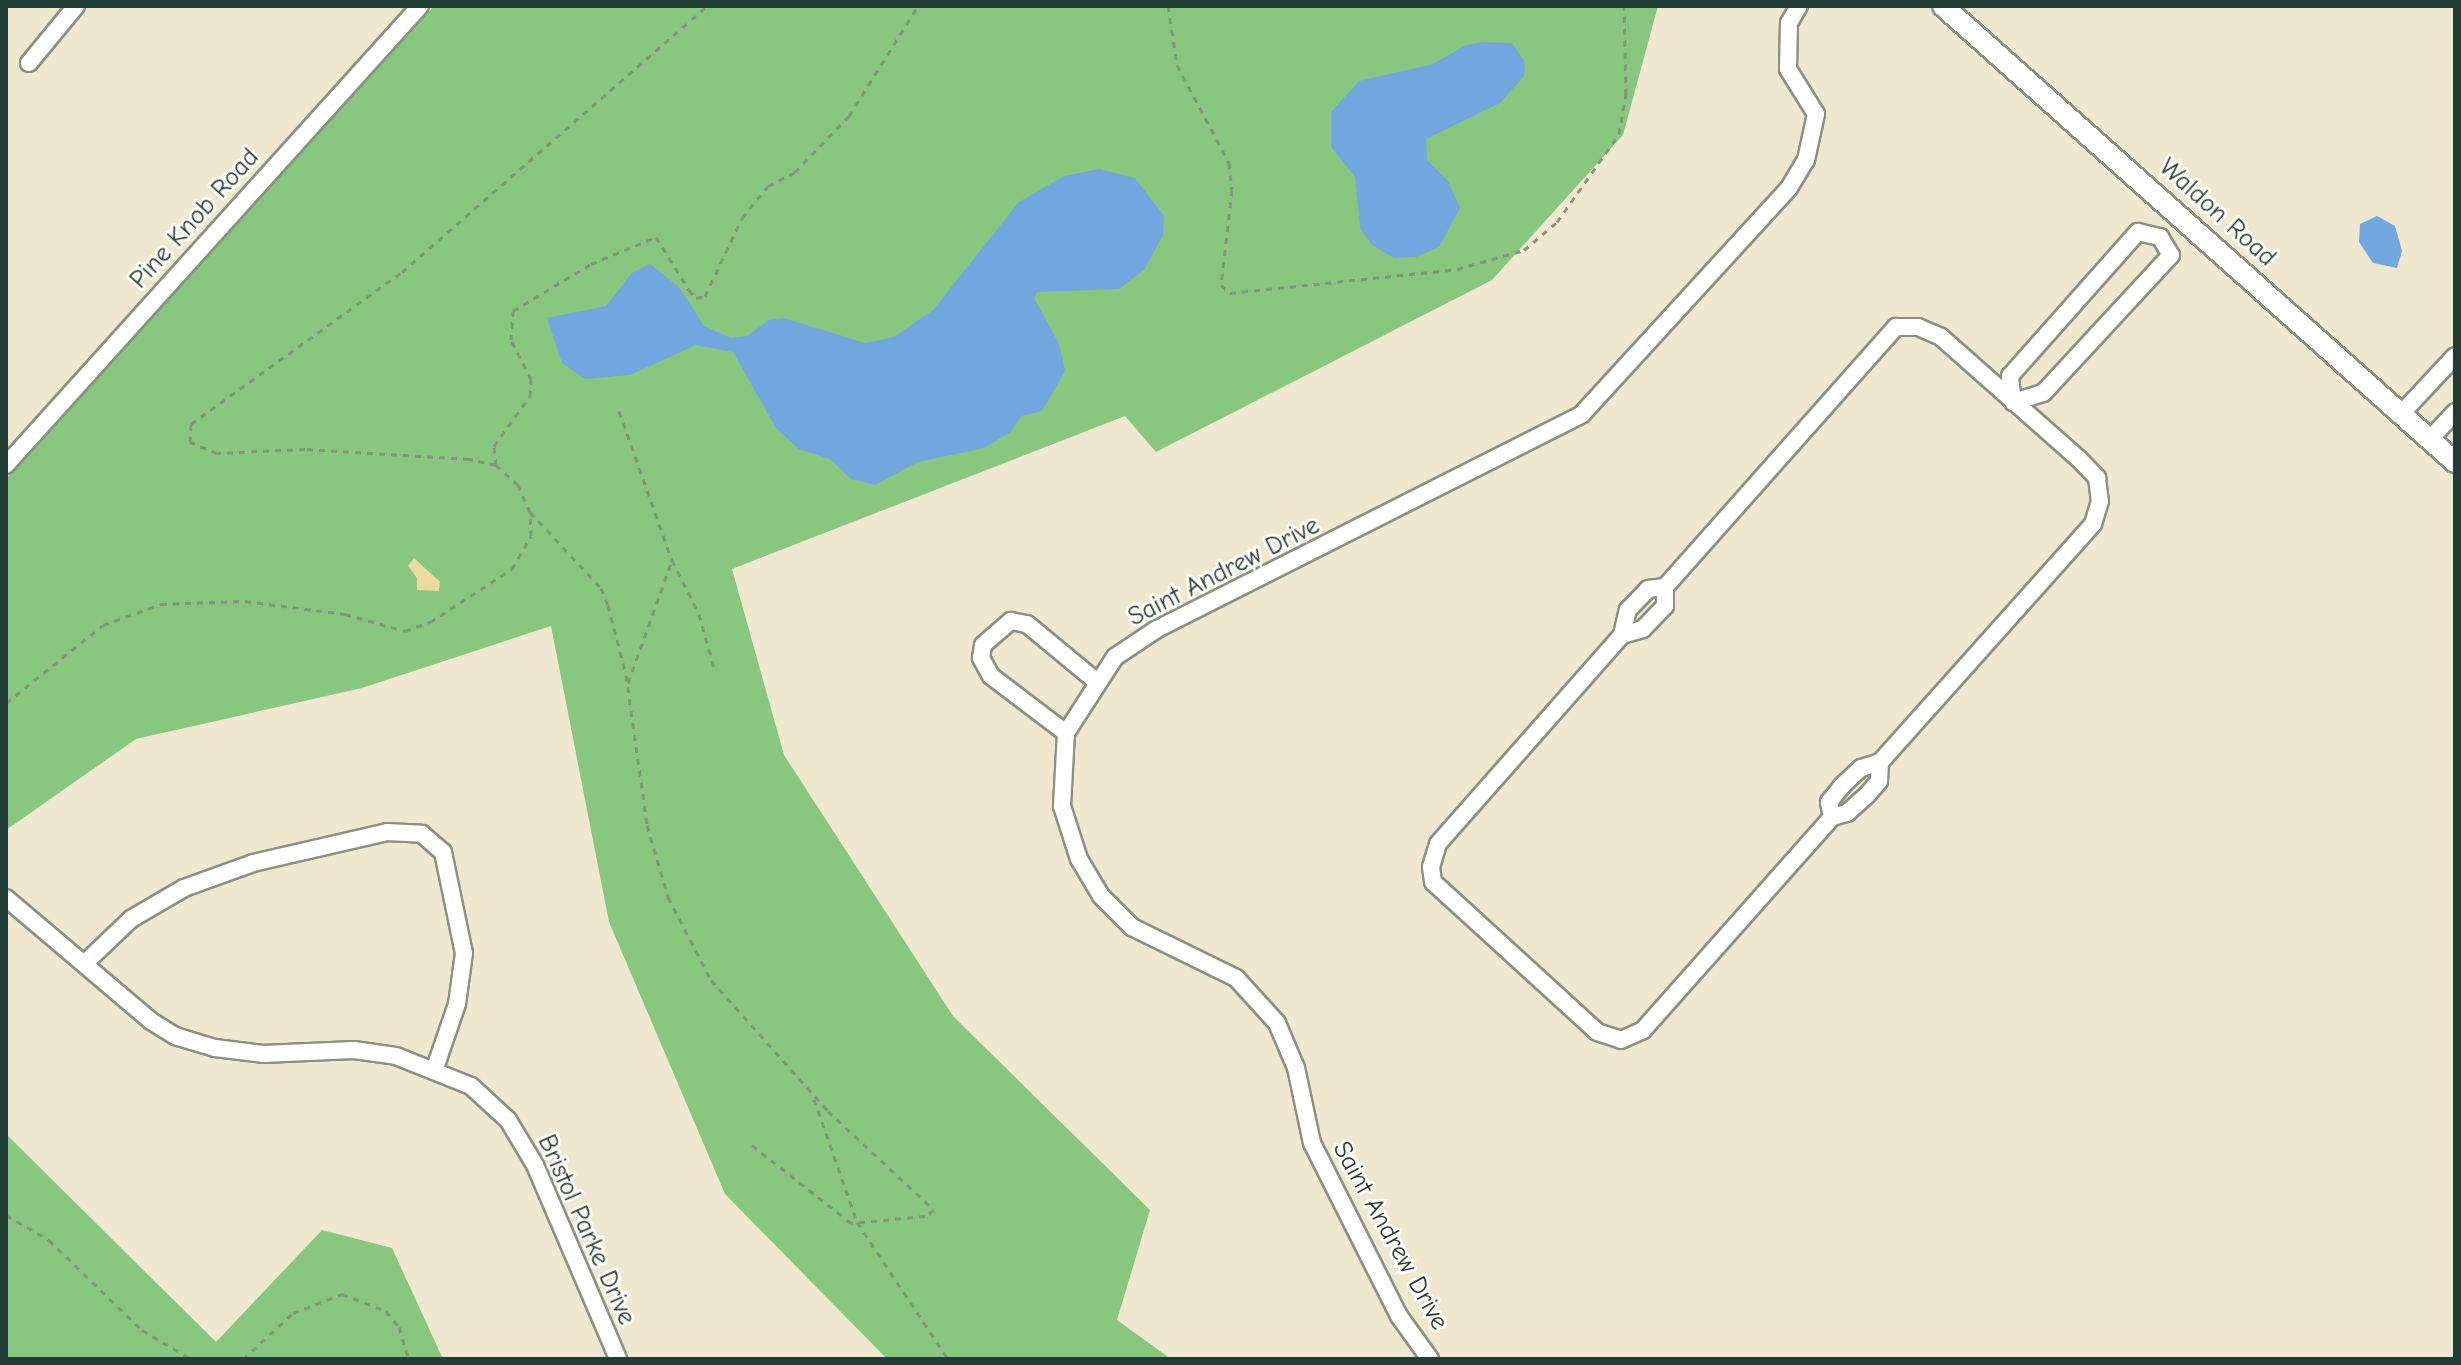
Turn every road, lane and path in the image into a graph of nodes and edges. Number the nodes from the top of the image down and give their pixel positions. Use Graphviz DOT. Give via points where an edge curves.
graph roads {
  1 [pos="76,6"];
  2 [pos="420,6"];
  3 [pos="707,6"];
  4 [pos="918,6"];
  5 [pos="1168,6"];
  6 [pos="1624,6"];
  7 [pos="1799,6"];
  8 [pos="1943,6"];
  9 [pos="29,63"];
  10 [pos="2181,215"];
  11 [pos="2160,237"];
  12 [pos="2455,356"];
  13 [pos="2013,402"];
  14 [pos="619,411"];
  15 [pos="2455,412"];
  16 [pos="2401,414"];
  17 [pos="2430,439"];
  18 [pos="2455,462"];
  19 [pos="6,465"];
  20 [pos="496,465"];
  21 [pos="530,512"];
  22 [pos="672,561"];
  23 [pos="1665,587"];
  24 [pos="1622,635"];
  25 [pos="714,668"];
  26 [pos="1096,681"];
  27 [pos="626,691"];
  28 [pos="6,703"];
  29 [pos="1066,733"];
  30 [pos="1880,762"];
  31 [pos="1832,817"];
  32 [pos="6,898"];
  33 [pos="86,962"];
  34 [pos="435,1068"];
  35 [pos="813,1096"];
  36 [pos="752,1145"];
  37 [pos="6,1215"];
  38 [pos="857,1222"];
  39 [pos="191,1359"];
  40 [pos="243,1359"];
  41 [pos="409,1359"];
  42 [pos="618,1359"];
  43 [pos="948,1359"];
  44 [pos="1430,1359"];
  1 -- 9 [label="street"];
  2 -- 19 [label="street, Pine Knob Road"];
  3 -- 20 [label="path" via="402,272 191,424 190,442 217,453 305,449"];
  4 -- 20 [label="path" via="849,116 795,172 768,186 742,218 705,296 696,298 689,290 656,237 591,264 513,311 511,340 531,379 530,396 494,446"];
  5 -- 6 [label="path" via="1177,65 1229,163 1232,190 1221,285 1230,293 1457,269 1524,250 1557,222 1619,134 1626,94"];
  7 -- 26 [label="street, Saint Andrew Drive" via="1789,23 1788,69 1816,114 1806,160 1789,188 1582,414 1157,629 1115,657"];
  8 -- 10 [label="street, Waldon Road"];
  10 -- 11 [label="street"];
  10 -- 16 [label="street, Waldon Road"];
  11 -- 13 [label="street" via="2171,255 2043,393"];
  11 -- 13 [label="street" via="2138,232 2010,376"];
  12 -- 16 [label="street"];
  13 -- 23 [label="street" via="1941,337 1918,327 1896,327"];
  13 -- 30 [label="street" via="2097,478 2100,501 2093,524"];
  14 -- 22 [label="path"];
  15 -- 17 [label="street"];
  16 -- 17 [label="street, Waldon Road"];
  17 -- 18 [label="street, Waldon Road"];
  20 -- 21 [label="path" via="518,485"];
  21 -- 27 [label="path" via="601,588"];
  21 -- 28 [label="path" via="531,536 512,569 430,622 405,631 345,614 245,601 161,604 103,625"];
  22 -- 25 [label="path" via="699,614"];
  22 -- 27 [label="path"];
  23 -- 24 [label="street" via="1648,589 1628,610"];
  23 -- 24 [label="street" via="1665,606 1643,629"];
  24 -- 31 [label="street" via="1438,844 1431,867 1433,882 1597,1032 1621,1040 1643,1030"];
  26 -- 29 [label="street, Saint Andrew Drive"];
  26 -- 29 [label="street" via="1027,624 1011,621 983,645 981,658 991,676"];
  27 -- 35 [label="path" via="640,795 668,897 711,980"];
  29 -- 44 [label="street, Saint Andrew Drive" via="1062,806 1079,859 1101,896 1132,927 1236,978 1277,1023 1296,1068 1318,1157 1399,1316"];
  30 -- 31 [label="street" via="1879,781 1867,795 1847,813"];
  30 -- 31 [label="street" via="1861,768 1842,786 1829,802"];
  32 -- 33 [label="street, Bristol Parke Drive"];
  33 -- 34 [label="street, Bristol Parke Drive" via="151,1021 215,1048 263,1054 354,1050"];
  33 -- 34 [label="street" via="131,919 184,888 253,863 387,832 422,834 443,852 464,953 457,1004"];
  34 -- 42 [label="street, Bristol Parke Drive" via="471,1086 508,1120 535,1165"];
  35 -- 38 [label="path"];
  35 -- 38 [label="path" via="934,1210 925,1216"];
  36 -- 38 [label="path"];
  37 -- 39 [label="path" via="49,1240 142,1330"];
  38 -- 43 [label="path"];
  40 -- 41 [label="path" via="293,1313 342,1294 386,1311 399,1327"];
}
